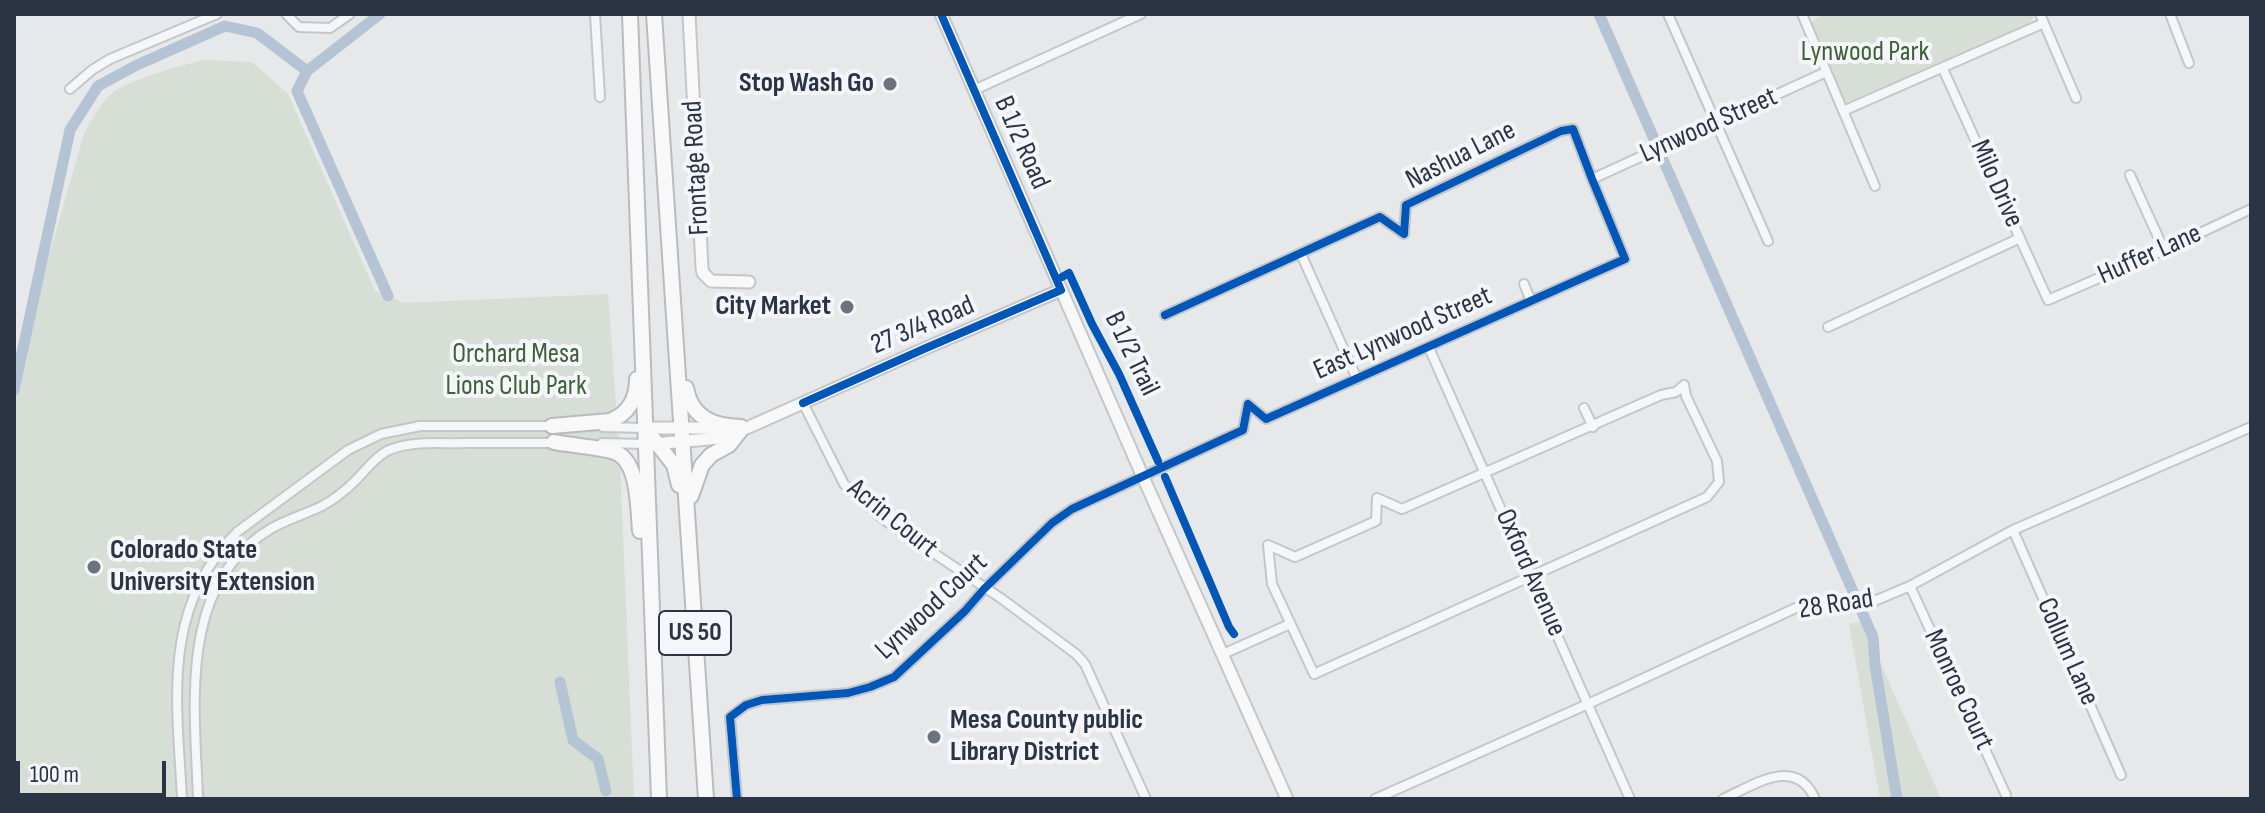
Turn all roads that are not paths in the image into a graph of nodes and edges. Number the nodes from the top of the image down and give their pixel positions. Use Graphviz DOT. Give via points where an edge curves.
graph roads {
  1 [pos="217,14"];
  2 [pos="286,14"];
  3 [pos="350,14"];
  4 [pos="595,14"];
  5 [pos="630,14"];
  6 [pos="654,14"];
  7 [pos="689,14"];
  8 [pos="941,14"];
  9 [pos="1141,14"];
  10 [pos="1668,14"];
  11 [pos="2170,14"];
  12 [pos="1803,15"];
  13 [pos="2042,19"];
  14 [pos="2189,63"];
  15 [pos="1943,69"];
  16 [pos="1826,72"];
  17 [pos="70,89"];
  18 [pos="974,90"];
  19 [pos="600,97"];
  20 [pos="2076,98"];
  21 [pos="1843,111"];
  22 [pos="1717,123"];
  23 [pos="2130,175"];
  24 [pos="1592,179"];
  25 [pos="1875,186"];
  26 [pos="638,195"];
  27 [pos="2251,209"];
  28 [pos="668,220"];
  29 [pos="2020,238"];
  30 [pos="1768,241"];
  31 [pos="2164,250"];
  32 [pos="1301,254"];
  33 [pos="749,282"];
  34 [pos="1524,284"];
  35 [pos="1061,290"];
  36 [pos="2048,300"];
  37 [pos="1531,301"];
  38 [pos="1165,315"];
  39 [pos="1828,327"];
  40 [pos="1429,348"];
  41 [pos="1357,379"];
  42 [pos="803,403"];
  43 [pos="1584,408"];
  44 [pos="552,426"];
  45 [pos="746,427"];
  46 [pos="1593,427"];
  47 [pos="2251,427"];
  48 [pos="645,428"];
  49 [pos="683,436"];
  50 [pos="554,442"];
  51 [pos="652,444"];
  52 [pos="1486,473"];
  53 [pos="1142,476"];
  54 [pos="687,504"];
  55 [pos="2013,530"];
  56 [pos="1532,576"];
  57 [pos="1910,586"];
  58 [pos="984,589"];
  59 [pos="1290,624"];
  60 [pos="1223,654"];
  61 [pos="654,657"];
  62 [pos="1588,704"];
  63 [pos="2121,775"];
  64 [pos="2006,795"];
  65 [pos="182,799"];
  66 [pos="198,799"];
  67 [pos="659,799"];
  68 [pos="706,799"];
  69 [pos="737,799"];
  70 [pos="1146,799"];
  71 [pos="1287,799"];
  72 [pos="1375,799"];
  73 [pos="1630,799"];
  74 [pos="1723,799"];
  75 [pos="1815,799"];
  1 -- 17 [label="street" via="110,59"];
  2 -- 3 [label="street" via="299,27 330,28"];
  4 -- 19 [label="street"];
  5 -- 26 [label="highway, US 50"];
  6 -- 28 [label="highway, US 50"];
  7 -- 33 [label="main road, Frontage Road" via="703,273 711,281"];
  8 -- 18 [label="main road, B 1/2 Road"];
  9 -- 18 [label="street"];
  10 -- 22 [label="street"];
  11 -- 14 [label="street"];
  12 -- 16 [label="street"];
  13 -- 15 [label="street"];
  13 -- 20 [label="street"];
  15 -- 21 [label="street"];
  15 -- 29 [label="street, Milo Drive"];
  16 -- 21 [label="street"];
  16 -- 22 [label="street, Lynwood Street"];
  18 -- 35 [label="main road, B 1/2 Road"];
  21 -- 25 [label="street"];
  22 -- 24 [label="street, Lynwood Street"];
  22 -- 30 [label="street"];
  23 -- 31 [label="street"];
  24 -- 32 [label="street, Nashua Lane" via="1573,129 1561,131 1406,205 1404,234 1380,217"];
  24 -- 37 [label="street, East Lynwood Street" via="1625,259"];
  26 -- 44 [label="highway" via="635,397 610,421"];
  26 -- 48 [label="highway, US 50"];
  27 -- 31 [label="street, Huffer Lane"];
  28 -- 45 [label="highway" via="680,268 689,400 711,423"];
  28 -- 49 [label="highway, US 50"];
  29 -- 36 [label="street, Milo Drive"];
  29 -- 39 [label="street"];
  31 -- 36 [label="street, Huffer Lane"];
  32 -- 38 [label="street"];
  32 -- 41 [label="street"];
  34 -- 37 [label="street, East Lynwood Street"];
  35 -- 42 [label="main road, 27 3/4 Road"];
  35 -- 53 [label="main road, B 1/2 Road"];
  37 -- 40 [label="street, East Lynwood Street"];
  40 -- 41 [label="street, East Lynwood Street"];
  40 -- 52 [label="street, Oxford Avenue"];
  41 -- 53 [label="street, East Lynwood Street" via="1266,419 1248,404 1243,430"];
  42 -- 45 [label="main road, 27 3/4 Road"];
  42 -- 58 [label="street, Acrin Court" via="844,484 883,519"];
  43 -- 46 [label="street"];
  44 -- 48 [label="street"];
  44 -- 65 [label="street" via="420,426 381,434 348,450 222,547 196,587 180,644"];
  45 -- 49 [label="main road, 27 3/4 Road" via="720,438"];
  45 -- 54 [label="highway" via="702,465"];
  46 -- 52 [label="street"];
  46 -- 56 [label="street" via="1684,385 1717,461 1719,482 1707,497"];
  47 -- 55 [label="street, 28 Road"];
  48 -- 49 [label="main road, 27 3/4 Road"];
  48 -- 51 [label="highway, US 50"];
  49 -- 51 [label="main road, 27 3/4 Road"];
  49 -- 54 [label="highway, US 50"];
  50 -- 51 [label="street"];
  50 -- 61 [label="highway" via="617,453 632,471"];
  50 -- 66 [label="street" via="414,444 388,451 321,507 272,528 241,552 215,589 202,626 194,686"];
  51 -- 54 [label="highway" via="674,465"];
  51 -- 61 [label="highway, US 50"];
  52 -- 56 [label="street, Oxford Avenue"];
  52 -- 59 [label="street" via="1402,509 1377,498 1376,521 1295,557 1268,545 1272,584"];
  53 -- 58 [label="street, Lynwood Court" via="1052,523"];
  53 -- 60 [label="main road, B 1/2 Road"];
  54 -- 68 [label="highway, US 50"];
  55 -- 57 [label="street, 28 Road"];
  55 -- 63 [label="street, Collum Lane"];
  56 -- 59 [label="street" via="1314,674"];
  56 -- 62 [label="street, Oxford Avenue"];
  57 -- 62 [label="street, 28 Road" via="1865,605 1800,606"];
  57 -- 64 [label="street, Monroe Court"];
  58 -- 69 [label="street, Lynwood Court" via="894,677 848,693 762,700 730,717"];
  58 -- 70 [label="street, Acrin Court" via="1085,664"];
  59 -- 60 [label="street"];
  60 -- 71 [label="main road, B 1/2 Road"];
  61 -- 67 [label="highway, US 50"];
  62 -- 72 [label="street, 28 Road"];
  62 -- 73 [label="street, Oxford Avenue"];
  74 -- 75 [label="street" via="1774,776 1792,775 1809,784"];
}
